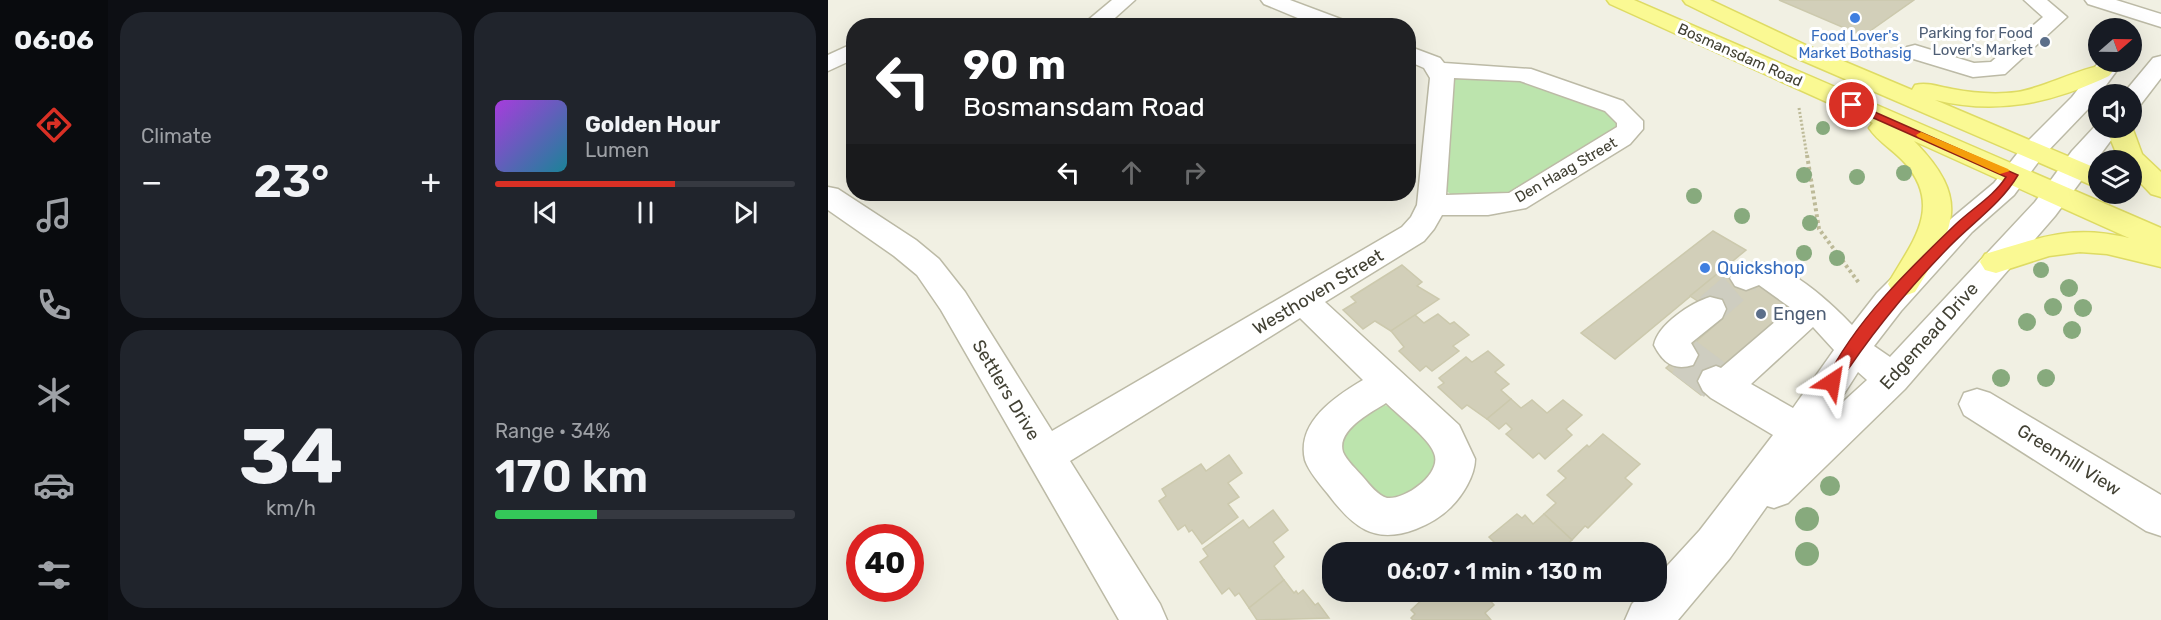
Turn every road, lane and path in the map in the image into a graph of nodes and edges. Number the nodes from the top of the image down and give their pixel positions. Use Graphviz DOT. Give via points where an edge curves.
graph roads {
  1 [pos="1125,0"];
  2 [pos="1270,0"];
  3 [pos="1617,0"];
  4 [pos="1693,0"];
  5 [pos="2034,0"];
  6 [pos="2095,0"];
  7 [pos="2159,17"];
  8 [pos="1102,18"];
  9 [pos="1312,18"];
  10 [pos="2142,32"];
  11 [pos="1802,52"];
  12 [pos="1915,52"];
  13 [pos="846,54"];
  14 [pos="1416,56"];
  15 [pos="2161,63"];
  16 [pos="828,64"];
  17 [pos="1439,70"];
  18 [pos="2096,72"];
  19 [pos="2102,72"];
  20 [pos="2142,87"];
  21 [pos="1833,96"];
  22 [pos="1797,99"];
  23 [pos="2102,138"];
  24 [pos="2123,138"];
  25 [pos="2033,151"];
  26 [pos="2086,174"];
  27 [pos="2013,175"];
  28 [pos="2161,188"];
  29 [pos="2055,194"];
  30 [pos="2142,197"];
  31 [pos="832,203"];
  32 [pos="1431,205"];
  33 [pos="2161,205"];
  34 [pos="2161,240"];
  35 [pos="2161,257"];
  36 [pos="1996,262"];
  37 [pos="1746,278"];
  38 [pos="1859,283"];
  39 [pos="1904,284"];
  40 [pos="1303,301"];
  41 [pos="1814,307"];
  42 [pos="1710,309"];
  43 [pos="1854,349"];
  44 [pos="1681,355"];
  45 [pos="1893,379"];
  46 [pos="1389,382"];
  47 [pos="1977,404"];
  48 [pos="1811,439"];
  49 [pos="1046,455"];
  50 [pos="2161,517"];
  51 [pos="1144,620"];
  52 [pos="1648,620"];
  1 -- 8 [label="street"];
  2 -- 9 [label="street"];
  3 -- 21 [label="main road, Bosmansdam Road"];
  4 -- 11 [label="main road, Bosmansdam Road"];
  5 -- 12 [label="street" via="2056,17 1997,69 1973,70"];
  6 -- 7 [label="street"];
  7 -- 10 [label="street"];
  11 -- 18 [label="main road" via="1930,91 1982,100 2036,98 2068,88"];
  11 -- 25 [label="main road, Bosmansdam Road"];
  13 -- 16 [label="street"];
  14 -- 17 [label="street"];
  15 -- 20 [label="street"];
  17 -- 32 [label="street, Westhoven Street" via="1442,78"];
  17 -- 32 [label="street, Den Haag Street" via="1523,74 1614,106 1630,121 1630,129 1516,201"];
  19 -- 25 [label="street, Edgemead Drive" via="2082,102"];
  21 -- 27 [label="main road, Bosmansdam Road"];
  21 -- 39 [label="main road" via="1899,141 1920,163 1934,188 1938,205 1935,228"];
  22 -- 38 [label="path" via="1819,229"];
  23 -- 26 [label="street, Edgemead Drive"];
  24 -- 28 [label="main road" via="2130,157"];
  25 -- 26 [label="main road, Bosmansdam Road"];
  25 -- 27 [label="street, Edgemead Drive"];
  26 -- 29 [label="street, Edgemead Drive"];
  27 -- 29 [label="main road, Bosmansdam Road"];
  27 -- 39 [label="street, Edgemead Drive" via="2004,189"];
  29 -- 34 [label="main road, Bosmansdam Road"];
  29 -- 36 [label="street, Edgemead Drive"];
  30 -- 33 [label="main road"];
  31 -- 49 [label="street, Settlers Drive" via="905,248 928,267 953,301"];
  32 -- 40 [label="street, Westhoven Street" via="1424,222 1413,234"];
  35 -- 36 [label="main road" via="2071,241"];
  36 -- 45 [label="street, Edgemead Drive"];
  37 -- 41 [label="street" via="1765,274"];
  39 -- 43 [label="street, Edgemead Drive"];
  40 -- 46 [label="street"];
  40 -- 49 [label="street, Westhoven Street"];
  41 -- 43 [label="street"];
  41 -- 48 [label="street" via="1720,384"];
  42 -- 44 [label="street" via="1672,340 1671,345"];
  43 -- 45 [label="street"];
  43 -- 48 [label="street, Edgemead Drive"];
  45 -- 48 [label="street, Edgemead Drive"];
  47 -- 50 [label="street, Greenhill View"];
  48 -- 52 [label="street, Edgemead Drive"];
  49 -- 51 [label="street, Settlers Drive"];
}
